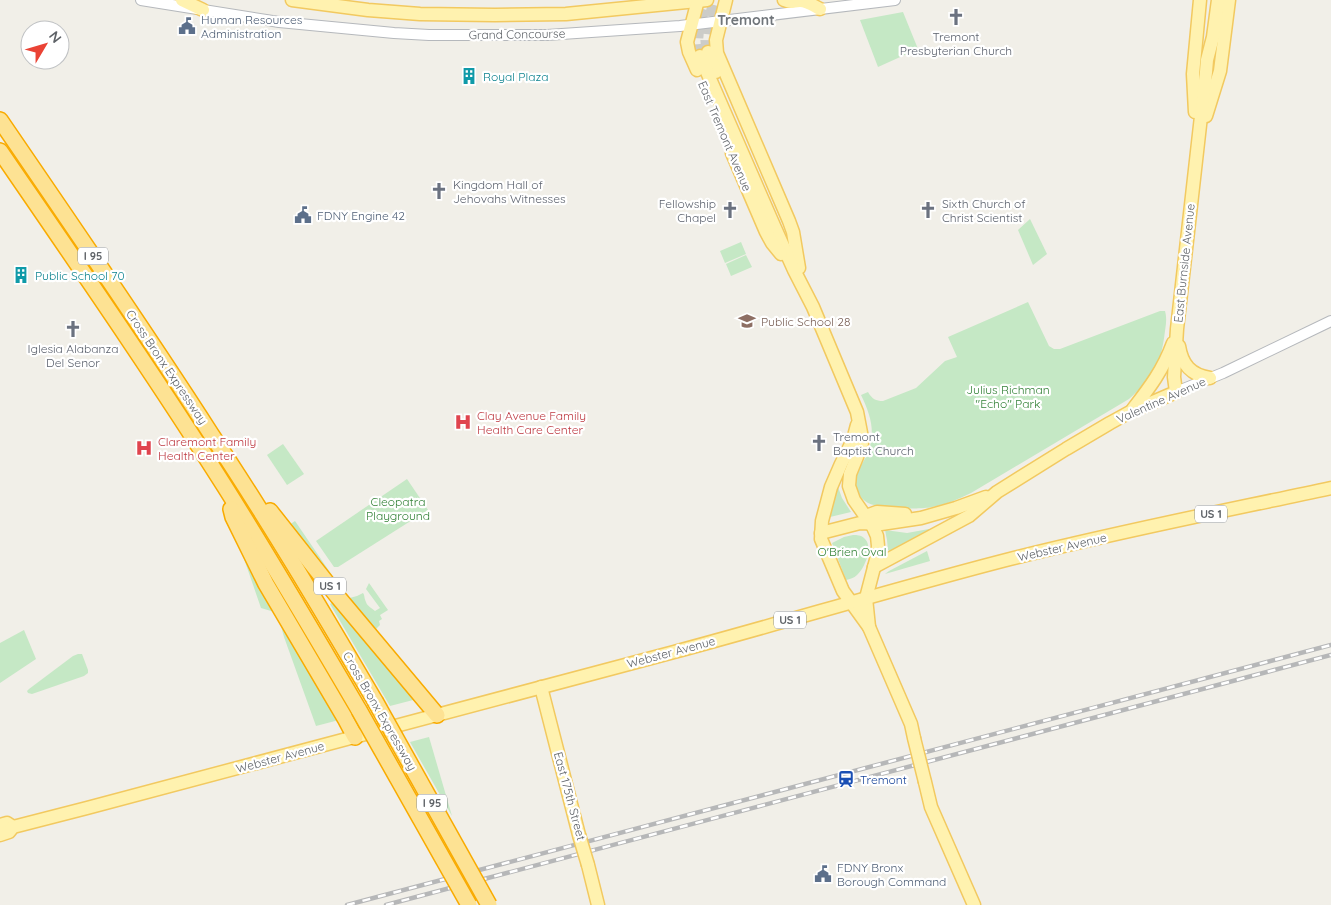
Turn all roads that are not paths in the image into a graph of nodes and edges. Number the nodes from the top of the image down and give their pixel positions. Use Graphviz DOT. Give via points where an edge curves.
graph roads {
  1 [pos="141,0"];
  2 [pos="182,0"];
  3 [pos="292,0"];
  4 [pos="701,0"];
  5 [pos="726,0"];
  6 [pos="784,0"];
  7 [pos="894,0"];
  8 [pos="1200,0"];
  9 [pos="1210,0"];
  10 [pos="1218,0"];
  11 [pos="1229,0"];
  12 [pos="820,9"];
  13 [pos="203,10"];
  14 [pos="720,20"];
  15 [pos="691,24"];
  16 [pos="704,54"];
  17 [pos="1207,60"];
  18 [pos="0,120"];
  19 [pos="1198,135"];
  20 [pos="0,150"];
  21 [pos="795,266"];
  22 [pos="1331,321"];
  23 [pos="1177,329"];
  24 [pos="1210,378"];
  25 [pos="1176,392"];
  26 [pos="1130,412"];
  27 [pos="858,420"];
  28 [pos="226,456"];
  29 [pos="226,488"];
  30 [pos="1331,488"];
  31 [pos="998,492"];
  32 [pos="868,519"];
  33 [pos="821,533"];
  34 [pos="874,567"];
  35 [pos="866,598"];
  36 [pos="851,603"];
  37 [pos="869,627"];
  38 [pos="541,687"];
  39 [pos="437,715"];
  40 [pos="355,737"];
  41 [pos="0,825"];
  42 [pos="13,827"];
  43 [pos="0,834"];
  44 [pos="469,905"];
  45 [pos="489,905"];
  46 [pos="598,905"];
  47 [pos="974,905"];
  1 -- 13 [label="street, Grand Concourse"];
  2 -- 13 [label="main road"];
  3 -- 4 [label="main road, Grand Concourse" via="420,14 495,15 566,14"];
  4 -- 15 [label="main road, East Tremont Avenue"];
  5 -- 14 [label="main road, East Tremont Avenue"];
  6 -- 12 [label="main road" via="791,3 800,1"];
  7 -- 12 [label="street, Grand Concourse"];
  8 -- 19 [label="main road, East Burnside Avenue" via="1193,74"];
  9 -- 17 [label="main road, East Burnside Avenue"];
  10 -- 17 [label="main road, East Burnside Avenue"];
  11 -- 19 [label="main road, East Burnside Avenue" via="1220,71"];
  12 -- 14 [label="street, Grand Concourse"];
  13 -- 15 [label="street, Grand Concourse" via="279,22 429,35 555,35"];
  14 -- 15 [label="street, Grand Concourse"];
  14 -- 21 [label="main road, East Tremont Avenue" via="717,53 789,221 793,232"];
  15 -- 21 [label="main road, East Tremont Avenue" via="688,45 695,66 766,232 772,243"];
  16 -- 21 [label="main road, East Tremont Avenue"];
  17 -- 19 [label="main road, East Burnside Avenue"];
  18 -- 28 [label="highway, Cross Bronx Expressway / I 95"];
  19 -- 23 [label="main road, East Burnside Avenue"];
  20 -- 29 [label="highway, Cross Bronx Expressway / I 95"];
  21 -- 27 [label="main road, East Tremont Avenue"];
  22 -- 24 [label="street, Valentine Avenue"];
  23 -- 24 [label="main road" via="1181,356 1187,367 1197,375"];
  23 -- 25 [label="main road, East Burnside Avenue"];
  23 -- 26 [label="main road" via="1158,376"];
  24 -- 25 [label="street, Valentine Avenue"];
  25 -- 26 [label="main road, Valentine Avenue"];
  26 -- 31 [label="main road, Valentine Avenue"];
  27 -- 32 [label="main road, East Tremont Avenue" via="862,443 848,486"];
  27 -- 33 [label="main road, East Tremont Avenue" via="853,440 831,487"];
  28 -- 39 [label="highway, US 1"];
  28 -- 45 [label="highway, Cross Bronx Expressway / I 95, bridge" via="375,701"];
  29 -- 40 [label="highway" via="233,517 258,570"];
  29 -- 44 [label="highway, Cross Bronx Expressway / I 95, bridge" via="359,710"];
  30 -- 35 [label="main road, Webster Avenue / US 1" via="1091,540"];
  31 -- 32 [label="main road, Valentine Avenue" via="921,518 881,524"];
  31 -- 34 [label="main road, Valentine Avenue" via="968,516"];
  32 -- 33 [label="main road, Valentine Avenue"];
  32 -- 34 [label="main road, East Tremont Avenue" via="878,541"];
  33 -- 36 [label="main road, East Tremont Avenue" via="822,542"];
  34 -- 35 [label="main road, East Tremont Avenue"];
  35 -- 36 [label="main road, Webster Avenue / US 1"];
  35 -- 37 [label="main road, East Tremont Avenue"];
  36 -- 37 [label="main road, East Tremont Avenue"];
  36 -- 38 [label="main road, Webster Avenue / US 1"];
  37 -- 47 [label="main road, East Tremont Avenue, bridge" via="911,724 931,807"];
  38 -- 39 [label="main road, Webster Avenue / US 1"];
  38 -- 46 [label="main road, East 175th Street, bridge"];
  39 -- 40 [label="main road, Webster Avenue / US 1"];
  40 -- 42 [label="main road, Webster Avenue"];
  41 -- 42 [label="main road, Webster Avenue" via="7,823"];
  42 -- 43 [label="main road, Webster Avenue" via="9,832"];
}
